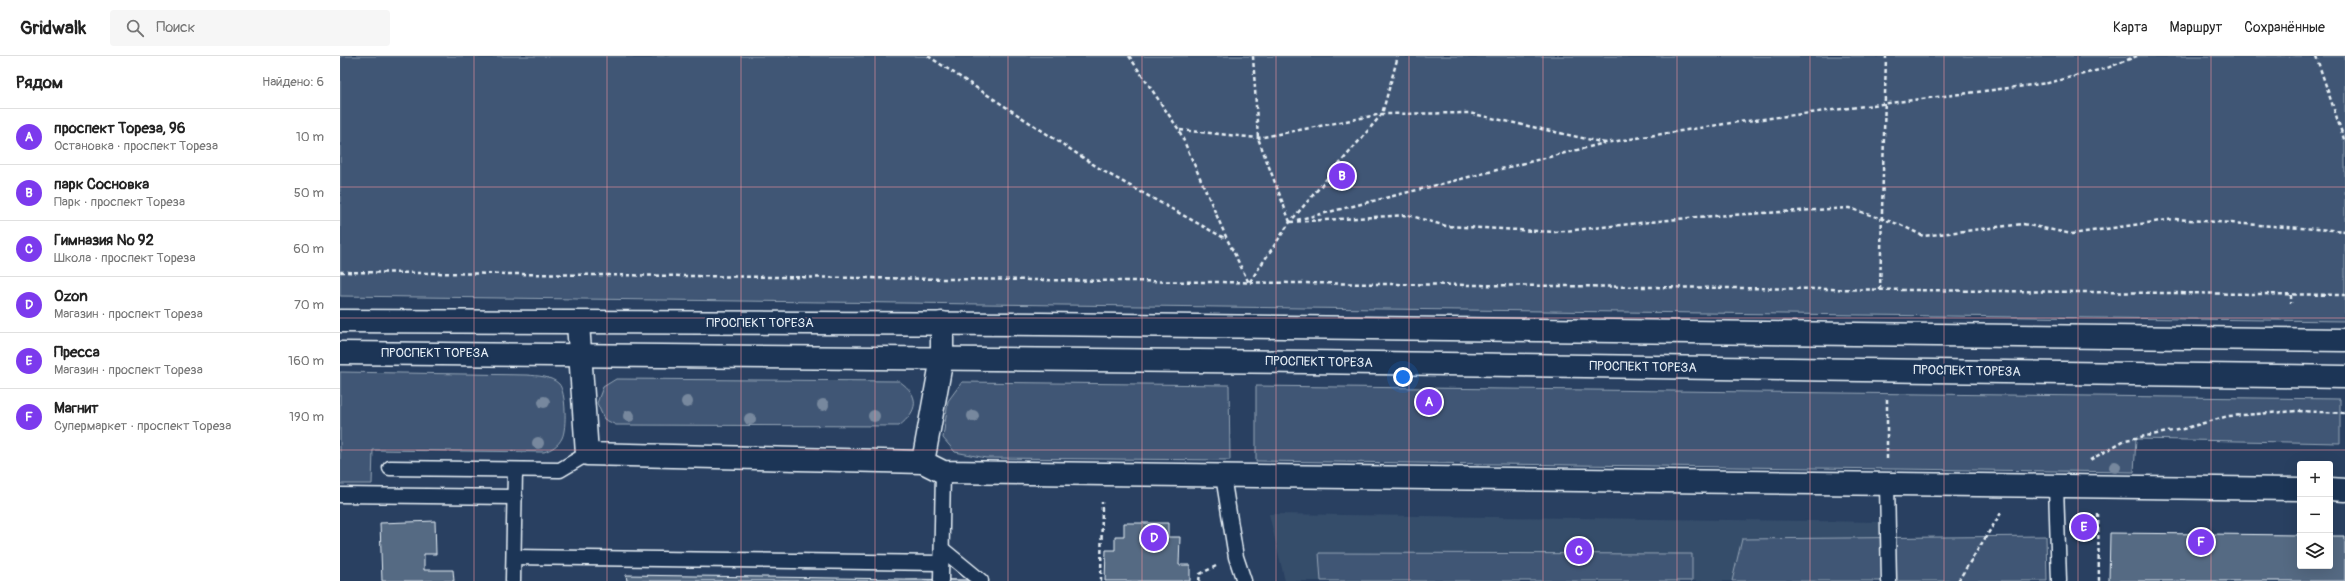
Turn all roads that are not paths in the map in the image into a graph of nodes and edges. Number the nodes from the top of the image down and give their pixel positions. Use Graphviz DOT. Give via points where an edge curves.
graph roads {
  1 [pos="340,321"];
  2 [pos="578,323"];
  3 [pos="942,323"];
  4 [pos="2345,340"];
  5 [pos="340,353"];
  6 [pos="579,354"];
  7 [pos="942,358"];
  8 [pos="2345,377"];
  9 [pos="587,454"];
  10 [pos="923,462"];
  11 [pos="390,468"];
  12 [pos="515,470"];
  13 [pos="944,472"];
  14 [pos="1223,476"];
  15 [pos="1887,484"];
  16 [pos="2056,486"];
  17 [pos="2297,489"];
  18 [pos="2333,489"];
  19 [pos="2345,490"];
  20 [pos="340,495"];
  21 [pos="515,497"];
  22 [pos="942,549"];
  23 [pos="514,557"];
  24 [pos="941,563"];
  25 [pos="941,580"];
  26 [pos="513,581"];
  27 [pos="981,581"];
  28 [pos="1244,581"];
  29 [pos="1889,581"];
  30 [pos="2059,581"];
  1 -- 2 [label="main road, ПРОСПЕКТ ТОРЕЗА"];
  2 -- 3 [label="main road, ПРОСПЕКТ ТОРЕЗА"];
  2 -- 6 [label="main road"];
  3 -- 4 [label="main road, ПРОСПЕКТ ТОРЕЗА"];
  3 -- 7 [label="main road"];
  5 -- 6 [label="main road, ПРОСПЕКТ ТОРЕЗА"];
  6 -- 7 [label="main road, ПРОСПЕКТ ТОРЕЗА"];
  6 -- 9 [label="main road"];
  7 -- 8 [label="main road, ПРОСПЕКТ ТОРЕЗА"];
  7 -- 10 [label="main road"];
  9 -- 10 [label="main road"];
  9 -- 12 [label="lane" via="560,470"];
  10 -- 13 [label="main road"];
  11 -- 12 [label="lane"];
  12 -- 21 [label="lane"];
  13 -- 14 [label="main road"];
  13 -- 22 [label="lane"];
  14 -- 15 [label="main road"];
  14 -- 28 [label="lane" via="1236,557"];
  15 -- 16 [label="main road"];
  15 -- 29 [label="lane"];
  16 -- 17 [label="main road"];
  16 -- 30 [label="lane"];
  18 -- 19 [label="main road"];
  20 -- 21 [label="lane"];
  21 -- 23 [label="lane"];
  22 -- 24 [label="lane"];
  22 -- 27 [label="lane"];
  23 -- 24 [label="lane"];
  23 -- 26 [label="lane"];
  24 -- 25 [label="lane"];
}
